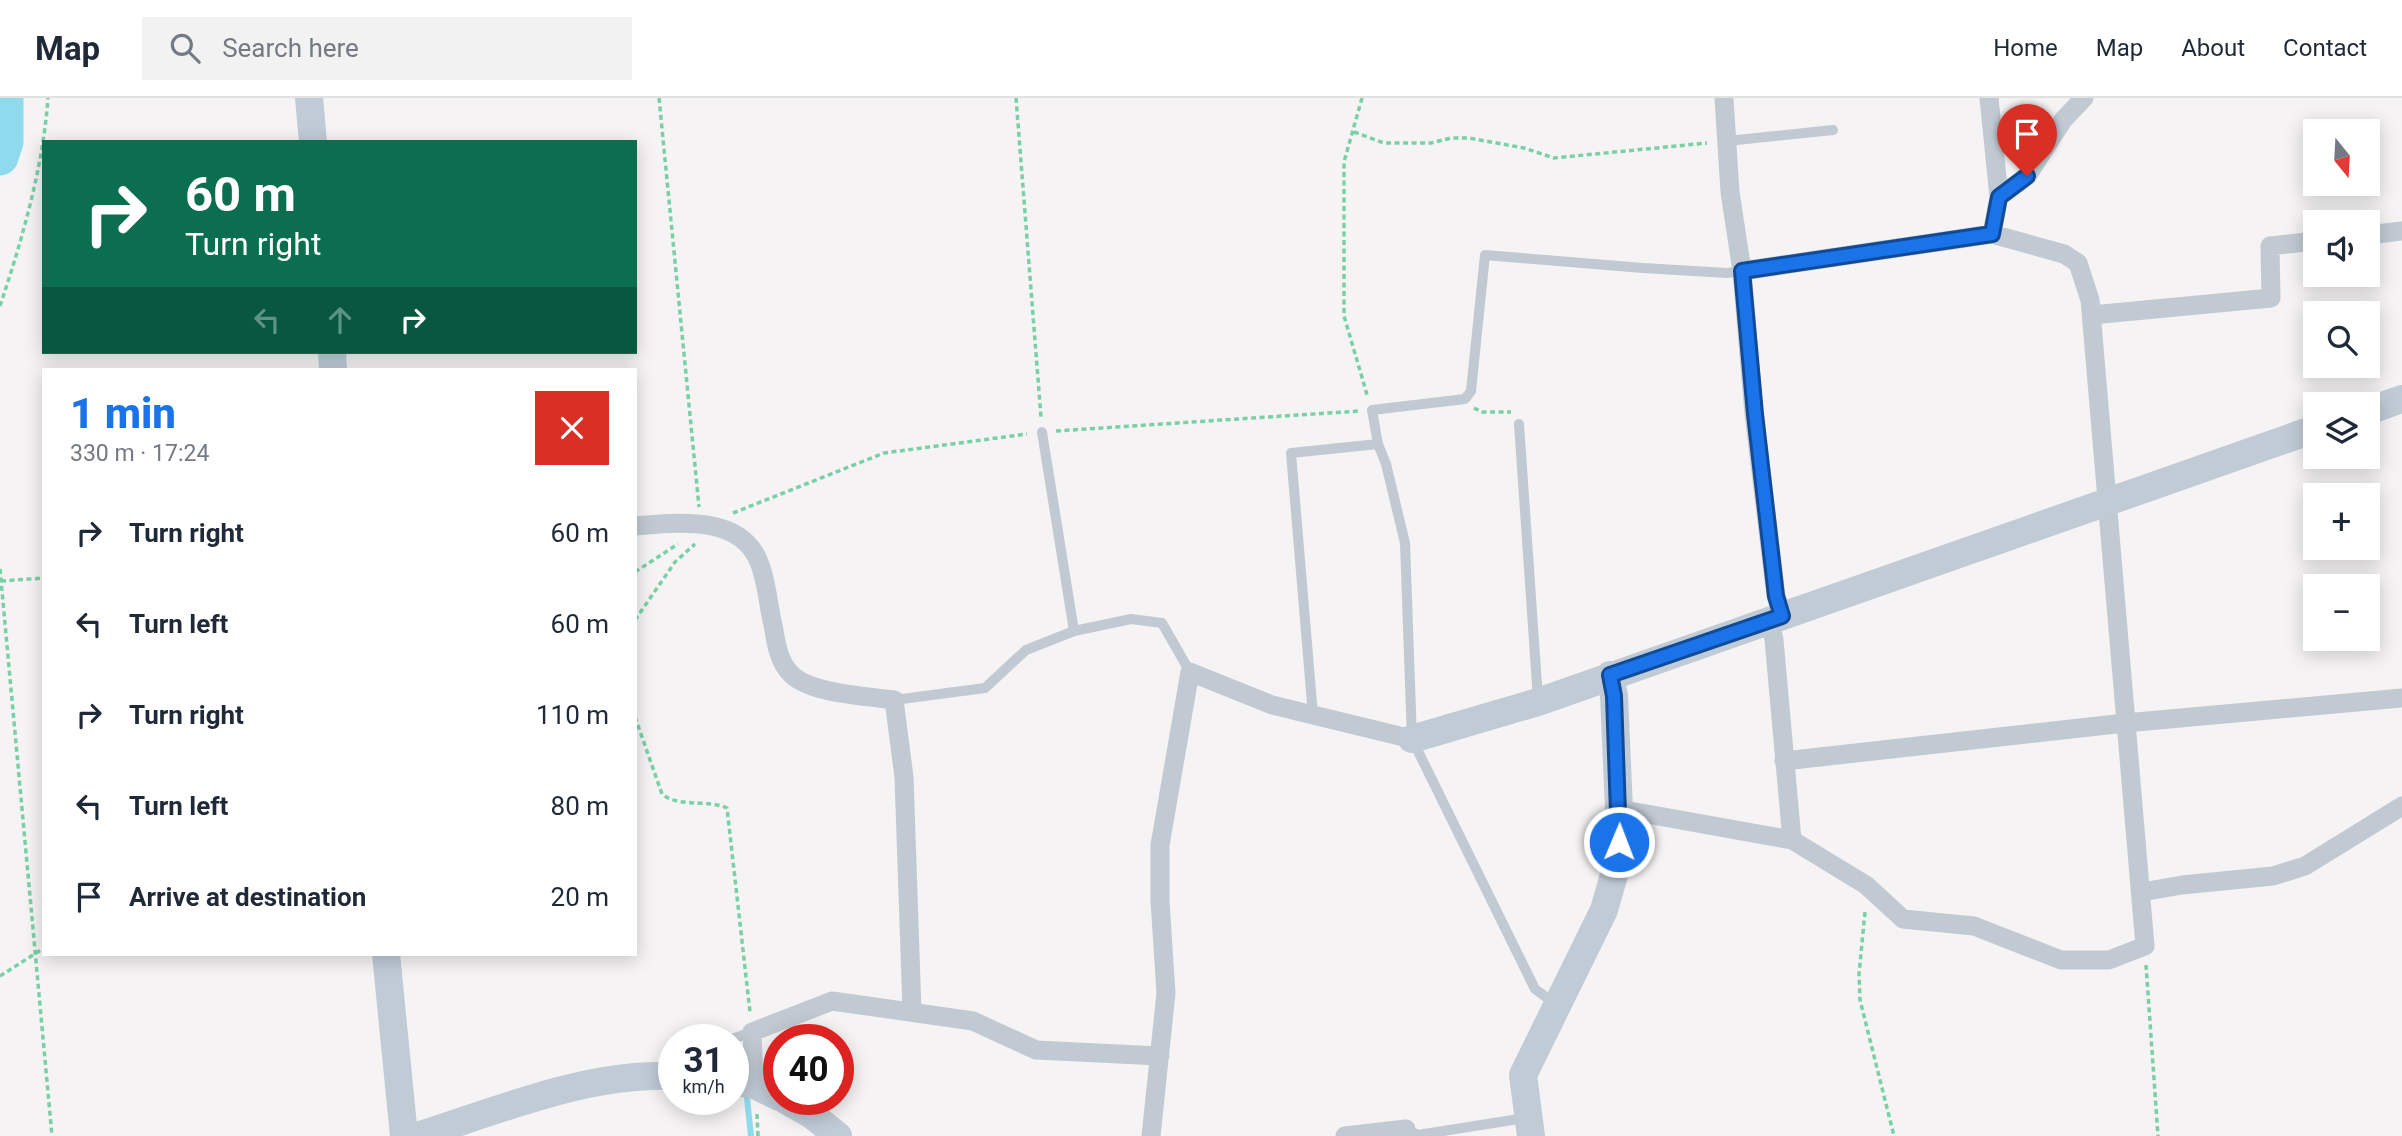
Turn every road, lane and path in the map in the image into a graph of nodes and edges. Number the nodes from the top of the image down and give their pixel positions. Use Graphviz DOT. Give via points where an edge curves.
graph roads {
  1 [pos="48,98"];
  2 [pos="309,98"];
  3 [pos="659,98"];
  4 [pos="1016,98"];
  5 [pos="1362,98"];
  6 [pos="1724,98"];
  7 [pos="1989,98"];
  8 [pos="2084,98"];
  9 [pos="1833,130"];
  10 [pos="1354,132"];
  11 [pos="313,140"];
  12 [pos="1727,141"];
  13 [pos="1999,197"];
  14 [pos="2402,231"];
  15 [pos="1992,234"];
  16 [pos="2380,234"];
  17 [pos="2303,242"];
  18 [pos="1742,271"];
  19 [pos="0,306"];
  20 [pos="2092,315"];
  21 [pos="1465,399"];
  22 [pos="2402,399"];
  23 [pos="2380,407"];
  24 [pos="1372,410"];
  25 [pos="1519,424"];
  26 [pos="1042,432"];
  27 [pos="2303,433"];
  28 [pos="1378,444"];
  29 [pos="2106,500"];
  30 [pos="707,524"];
  31 [pos="637,526"];
  32 [pos="0,569"];
  33 [pos="637,571"];
  34 [pos="42,578"];
  35 [pos="0,581"];
  36 [pos="637,617"];
  37 [pos="1776,618"];
  38 [pos="1074,631"];
  39 [pos="1190,672"];
  40 [pos="1610,675"];
  41 [pos="2402,698"];
  42 [pos="894,700"];
  43 [pos="1538,702"];
  44 [pos="1313,715"];
  45 [pos="637,723"];
  46 [pos="2125,723"];
  47 [pos="1412,739"];
  48 [pos="1784,761"];
  49 [pos="2402,806"];
  50 [pos="1619,809"];
  51 [pos="1792,839"];
  52 [pos="1866,885"];
  53 [pos="2141,892"];
  54 [pos="2145,946"];
  55 [pos="42,948"];
  56 [pos="34,954"];
  57 [pos="386,956"];
  58 [pos="0,976"];
  59 [pos="1557,1006"];
  60 [pos="912,1011"];
  61 [pos="752,1032"];
  62 [pos="749,1033"];
  63 [pos="1160,1056"];
  64 [pos="658,1073"];
  65 [pos="755,1088"];
  66 [pos="812,1115"];
  67 [pos="1530,1127"];
  68 [pos="1406,1129"];
  69 [pos="52,1136"];
  70 [pos="404,1136"];
  71 [pos="417,1136"];
  72 [pos="838,1136"];
  73 [pos="1151,1136"];
  74 [pos="1345,1136"];
  75 [pos="1894,1136"];
  76 [pos="2158,1136"];
  1 -- 19 [label="path" via="26,219"];
  2 -- 11 [label="street"];
  3 -- 30 [label="path" via="700,513"];
  4 -- 26 [label="path"];
  5 -- 10 [label="path"];
  6 -- 12 [label="street"];
  7 -- 13 [label="street"];
  8 -- 13 [label="street" via="2063,120 2027,176"];
  9 -- 12 [label="lane"];
  10 -- 12 [label="path" via="1384,143 1469,138 1554,158"];
  10 -- 24 [label="path" via="1344,162 1344,316"];
  12 -- 18 [label="street"];
  13 -- 15 [label="street"];
  14 -- 16 [label="street"];
  15 -- 18 [label="street"];
  15 -- 20 [label="street" via="2064,254 2078,263 2087,282"];
  17 -- 20 [label="street" via="2270,246 2271,298"];
  18 -- 21 [label="lane" via="1485,255 1471,391"];
  18 -- 37 [label="street"];
  20 -- 29 [label="street"];
  21 -- 24 [label="lane"];
  21 -- 25 [label="path" via="1482,412 1513,412"];
  22 -- 23 [label="street"];
  24 -- 26 [label="path"];
  24 -- 28 [label="lane"];
  25 -- 43 [label="lane"];
  26 -- 30 [label="path" via="884,453"];
  26 -- 38 [label="lane"];
  27 -- 29 [label="street"];
  28 -- 44 [label="lane" via="1291,453"];
  28 -- 47 [label="lane" via="1405,543"];
  29 -- 37 [label="street"];
  29 -- 46 [label="street"];
  30 -- 31 [label="street"];
  30 -- 33 [label="path"];
  30 -- 36 [label="path"];
  30 -- 42 [label="street" via="750,545 760,563 779,655 791,674 807,685"];
  32 -- 35 [label="path"];
  34 -- 35 [label="path"];
  35 -- 56 [label="path"];
  37 -- 40 [label="street"];
  37 -- 48 [label="street"];
  38 -- 39 [label="lane" via="1130,620 1162,624"];
  38 -- 42 [label="lane" via="1026,650 985,688"];
  39 -- 44 [label="street" via="1272,705"];
  39 -- 63 [label="street" via="1160,845 1166,993"];
  40 -- 43 [label="street"];
  40 -- 50 [label="street"];
  41 -- 46 [label="street"];
  42 -- 60 [label="street" via="904,777"];
  43 -- 47 [label="street"];
  44 -- 47 [label="street"];
  45 -- 61 [label="path" via="662,794 669,800 727,808"];
  46 -- 48 [label="street"];
  46 -- 53 [label="street"];
  47 -- 59 [label="lane" via="1535,989"];
  48 -- 51 [label="street"];
  49 -- 53 [label="street" via="2305,866 2273,876"];
  50 -- 51 [label="street"];
  50 -- 59 [label="street" via="1614,883"];
  51 -- 52 [label="street"];
  52 -- 54 [label="street" via="1903,919 1974,926 2061,960 2109,960"];
  52 -- 75 [label="path" via="1860,1000"];
  53 -- 54 [label="street"];
  54 -- 76 [label="path"];
  55 -- 56 [label="path"];
  56 -- 58 [label="path"];
  56 -- 69 [label="path"];
  57 -- 70 [label="street"];
  59 -- 67 [label="street" via="1523,1075"];
  60 -- 61 [label="street" via="832,1001"];
  60 -- 63 [label="street" via="974,1021 1035,1050"];
  61 -- 62 [label="lane"];
  61 -- 65 [label="street"];
  63 -- 73 [label="street"];
  64 -- 71 [label="street" via="570,1087"];
  66 -- 72 [label="street"];
  67 -- 68 [label="lane" via="1418,1135"];
  68 -- 74 [label="street"];
}
